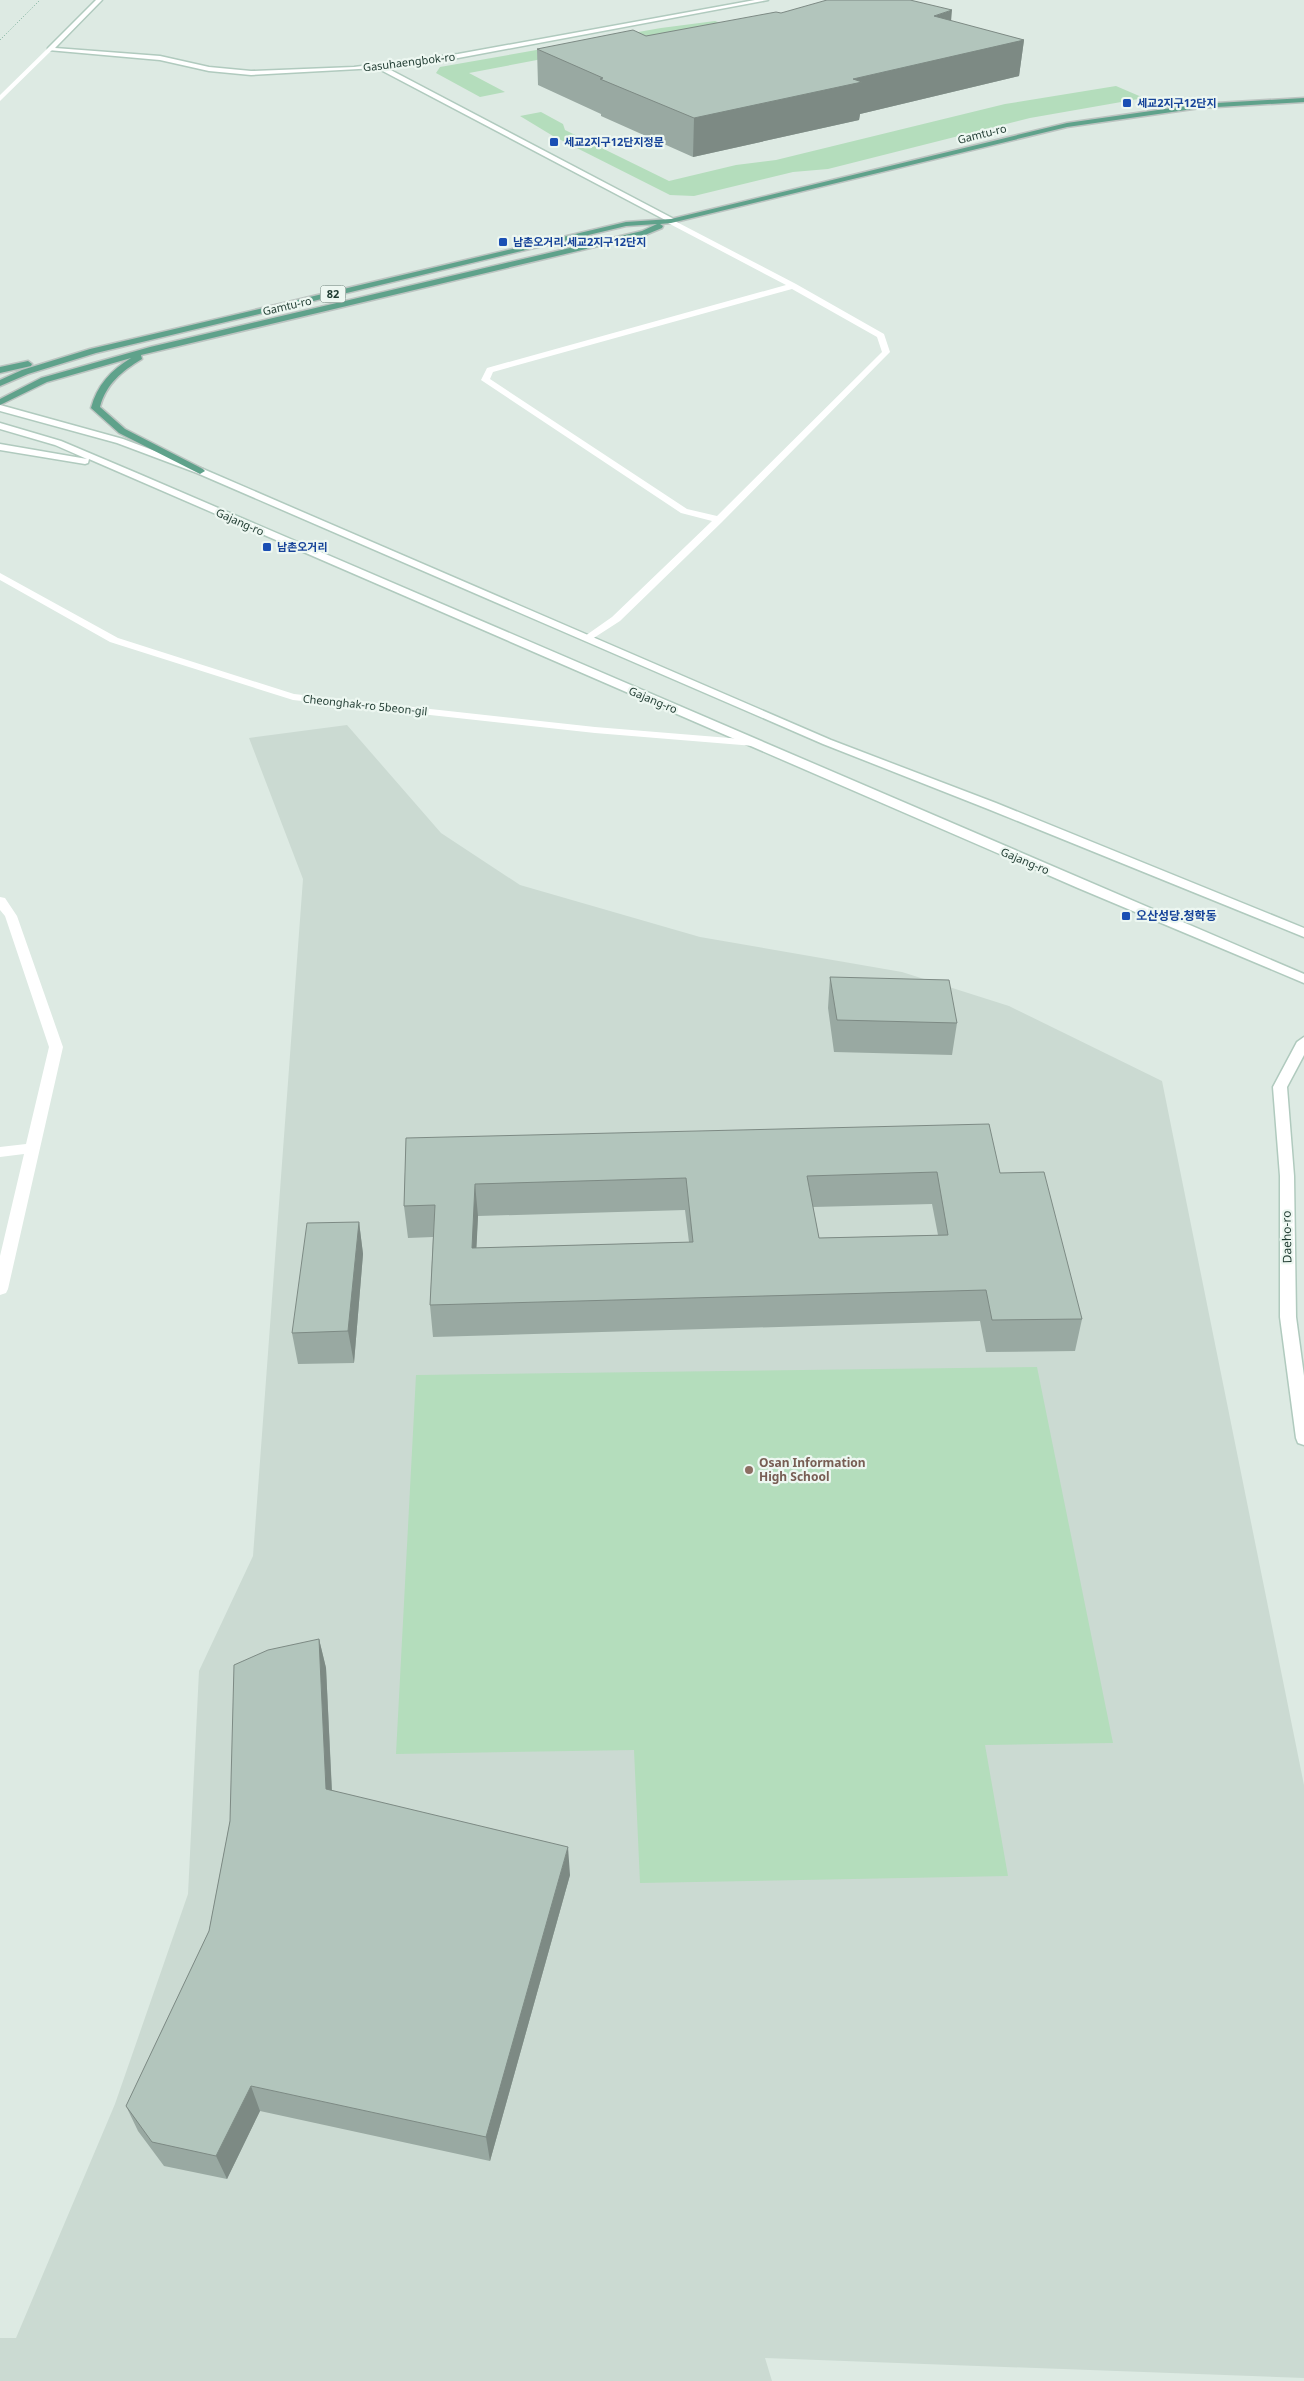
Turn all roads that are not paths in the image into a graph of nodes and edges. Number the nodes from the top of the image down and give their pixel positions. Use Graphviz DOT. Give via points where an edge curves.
graph roads {
  1 [pos="98,0"];
  2 [pos="765,0"];
  3 [pos="50,49"];
  4 [pos="378,66"];
  5 [pos="0,99"];
  6 [pos="1304,100"];
  7 [pos="670,221"];
  8 [pos="793,286"];
  9 [pos="153,349"];
  10 [pos="93,351"];
  11 [pos="0,370"];
  12 [pos="0,383"];
  13 [pos="0,402"];
  14 [pos="0,408"];
  15 [pos="0,426"];
  16 [pos="0,447"];
  17 [pos="200,471"];
  18 [pos="136,476"];
  19 [pos="720,520"];
  20 [pos="0,576"];
  21 [pos="589,638"];
  22 [pos="754,743"];
  23 [pos="0,901"];
  24 [pos="6,916"];
  25 [pos="1304,933"];
  26 [pos="1304,979"];
  27 [pos="1304,1042"];
  28 [pos="32,1148"];
  29 [pos="0,1152"];
  30 [pos="0,1289"];
  31 [pos="1304,1438"];
  1 -- 3 [label="street"];
  2 -- 4 [label="street, Gasuhaengbok-ro" via="458,56"];
  3 -- 4 [label="street, Gasuhaengbok-ro" via="160,58 210,69 251,73"];
  3 -- 5 [label="street"];
  4 -- 7 [label="street"];
  6 -- 7 [label="main road, Gamtu-ro" via="1200,106 1067,125"];
  7 -- 8 [label="street"];
  7 -- 9 [label="main road, Gamtu-ro" via="645,233"];
  7 -- 10 [label="main road, Gamtu-ro / 82" via="626,224"];
  8 -- 19 [label="street" via="881,336 886,352"];
  8 -- 19 [label="street" via="490,370 485,380 684,511"];
  9 -- 13 [label="main road, Gamtu-ro" via="44,380"];
  9 -- 17 [label="main road" via="126,364 102,386 95,408 122,431"];
  10 -- 11 [label="main road"];
  10 -- 12 [label="main road, Gamtu-ro / 82"];
  14 -- 17 [label="street" via="120,441"];
  15 -- 18 [label="street, Gajang-ro" via="58,443"];
  16 -- 18 [label="street" via="86,461"];
  17 -- 21 [label="street"];
  18 -- 22 [label="street, Gajang-ro"];
  19 -- 21 [label="street" via="616,619"];
  20 -- 22 [label="street, Cheonghak-ro 5beon-gil" via="114,640 293,697 595,730"];
  21 -- 25 [label="street" via="827,742"];
  22 -- 26 [label="street, Gajang-ro"];
  23 -- 24 [label="street"];
  24 -- 28 [label="street" via="56,1047"];
  27 -- 31 [label="street, Daeho-ro" via="1280,1087 1287,1176 1288,1317"];
  28 -- 29 [label="street"];
  28 -- 30 [label="street"];
}
